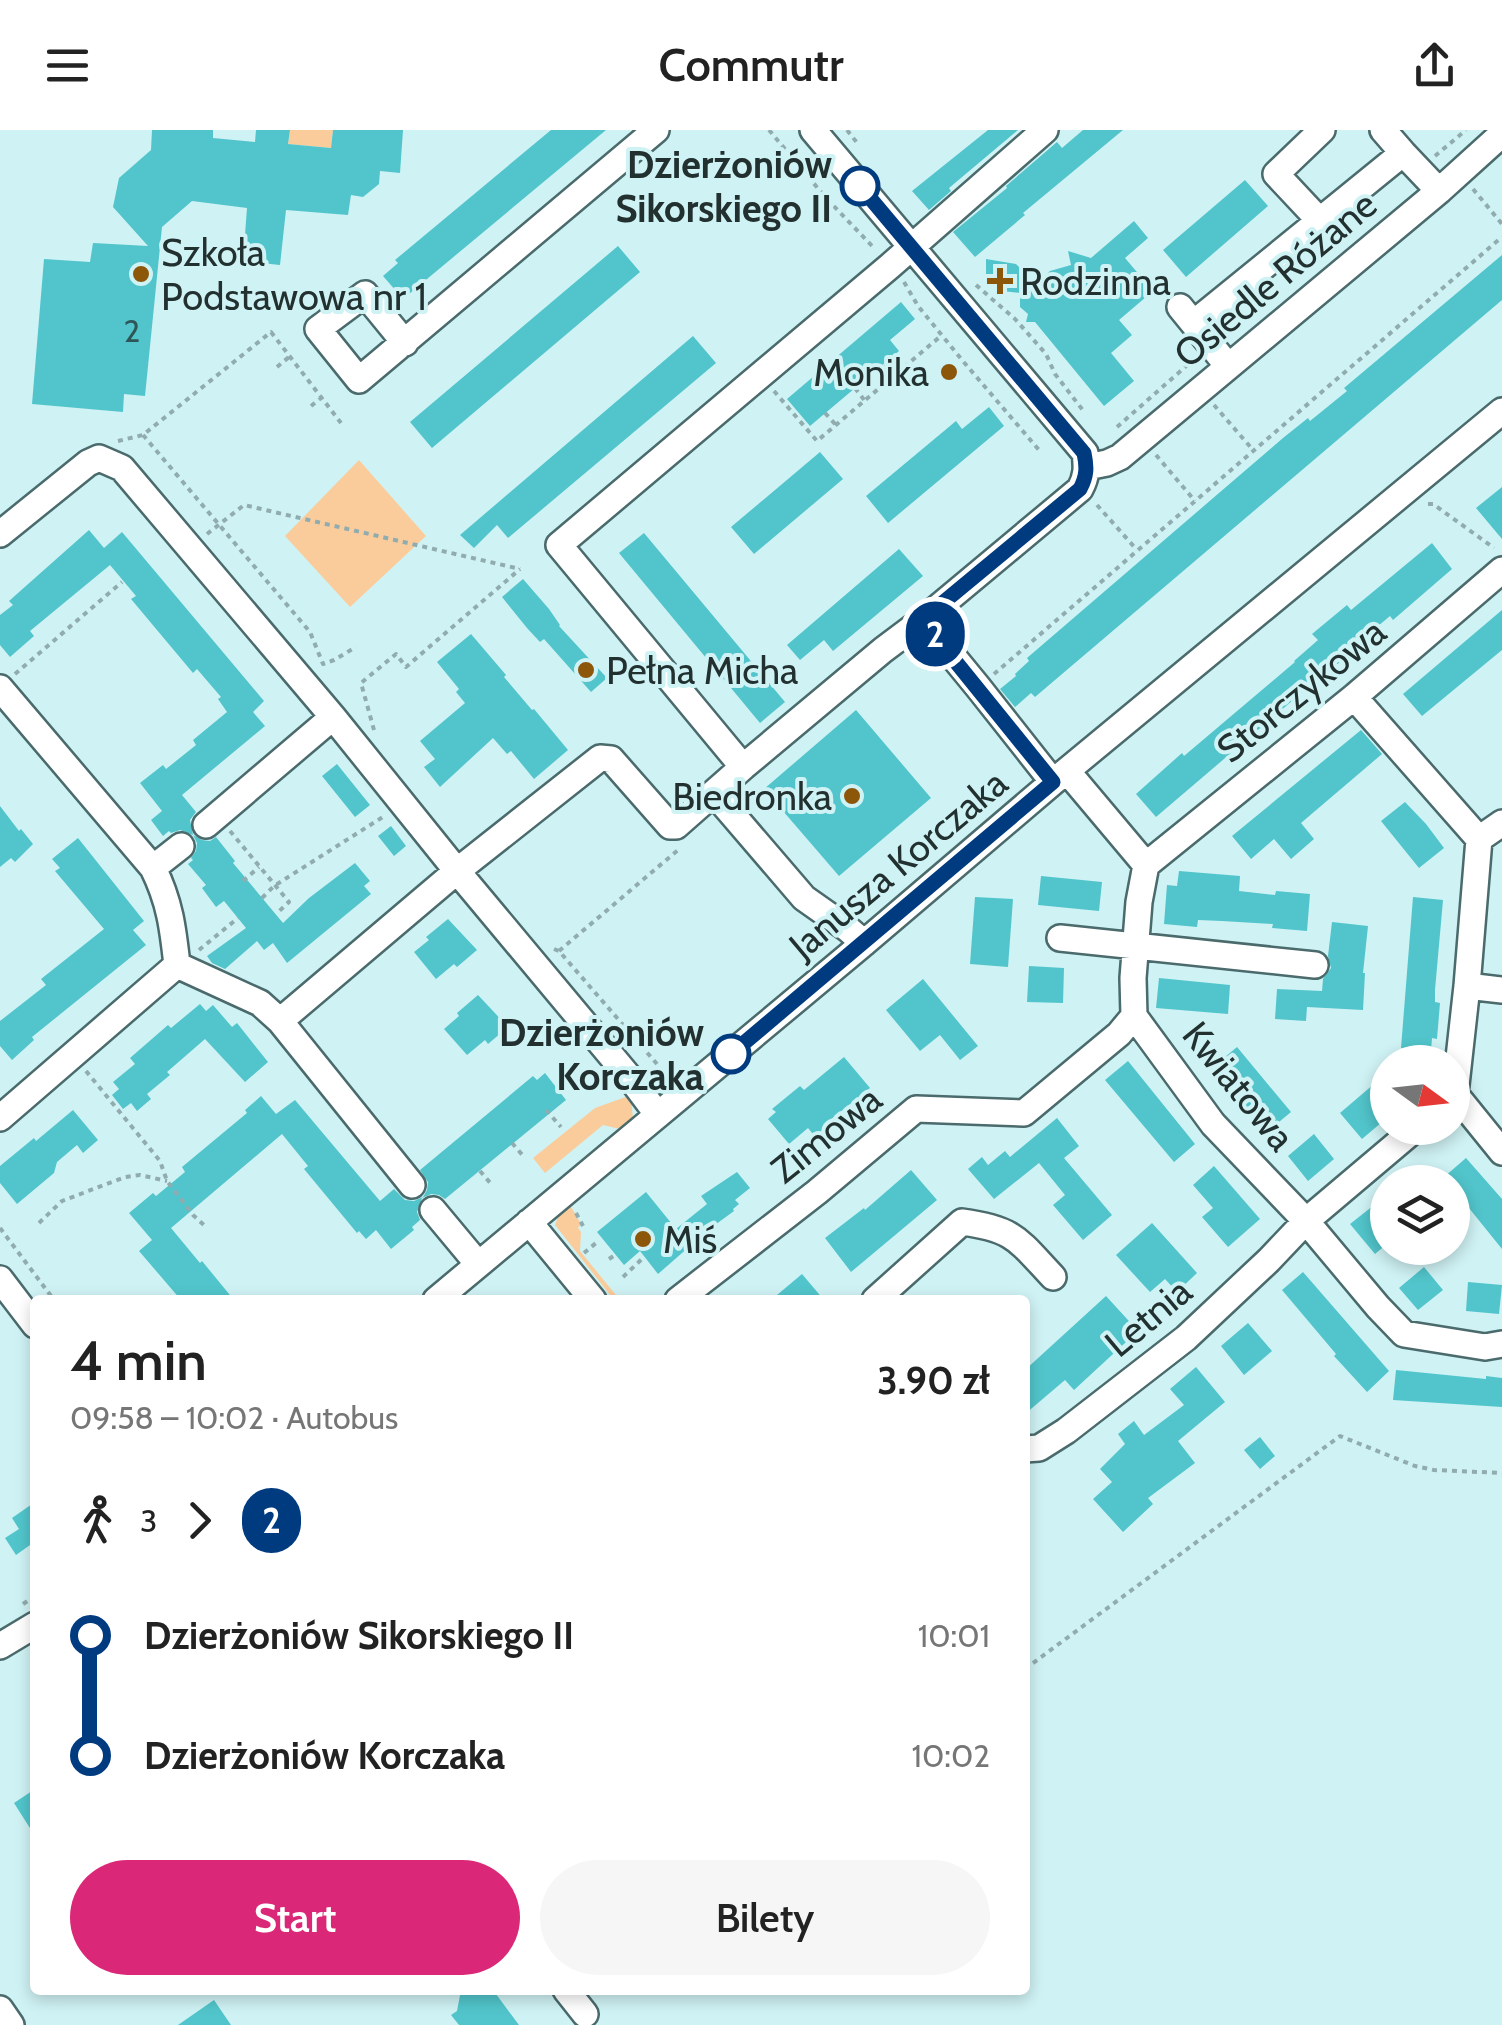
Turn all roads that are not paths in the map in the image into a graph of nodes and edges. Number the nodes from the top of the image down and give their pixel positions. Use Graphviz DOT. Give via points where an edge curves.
graph roads {
  1 [pos="656,130"];
  2 [pos="814,130"];
  3 [pos="1044,130"];
  4 [pos="1322,130"];
  5 [pos="1382,130"];
  6 [pos="1502,134"];
  7 [pos="1403,153"];
  8 [pos="1440,191"];
  9 [pos="1320,221"];
  10 [pos="912,247"];
  11 [pos="405,343"];
  12 [pos="1228,366"];
  13 [pos="1502,411"];
  14 [pos="1087,467"];
  15 [pos="0,534"];
  16 [pos="1502,570"];
  17 [pos="922,620"];
  18 [pos="7,682"];
  19 [pos="1354,697"];
  20 [pos="333,717"];
  21 [pos="743,767"];
  22 [pos="1060,776"];
  23 [pos="714,793"];
  24 [pos="212,821"];
  25 [pos="1502,823"];
  26 [pos="1478,839"];
  27 [pos="181,846"];
  28 [pos="1146,864"];
  29 [pos="153,868"];
  30 [pos="456,872"];
  31 [pos="1060,938"];
  32 [pos="864,943"];
  33 [pos="1136,946"];
  34 [pos="1315,965"];
  35 [pos="178,966"];
  36 [pos="1467,986"];
  37 [pos="1502,990"];
  38 [pos="1134,1016"];
  39 [pos="280,1021"];
  40 [pos="1460,1045"];
  41 [pos="1470,1114"];
  42 [pos="658,1115"];
  43 [pos="0,1118"];
  44 [pos="1396,1145"];
  45 [pos="1502,1152"];
  46 [pos="412,1185"];
  47 [pos="432,1210"];
  48 [pos="1306,1221"];
  49 [pos="529,1222"];
  50 [pos="478,1264"];
  51 [pos="1053,1277"];
  52 [pos="0,1279"];
  53 [pos="442,1295"];
  54 [pos="588,1295"];
  55 [pos="684,1295"];
  56 [pos="880,1295"];
  57 [pos="30,1318"];
  58 [pos="1502,1344"];
  59 [pos="1030,1449"];
  60 [pos="30,1628"];
  61 [pos="0,1646"];
  62 [pos="570,1995"];
  63 [pos="0,2009"];
  64 [pos="585,2014"];
  65 [pos="11,2025"];
  1 -- 11 [label="street"];
  2 -- 10 [label="street"];
  3 -- 10 [label="street"];
  4 -- 9 [label="street" via="1276,174"];
  5 -- 7 [label="street"];
  6 -- 8 [label="street, Osiedle Różane"];
  7 -- 8 [label="street"];
  7 -- 9 [label="street"];
  8 -- 12 [label="street, Osiedle Różane"];
  9 -- 12 [label="street" via="1187,315"];
  10 -- 14 [label="street" via="1075,440"];
  10 -- 21 [label="street" via="559,544"];
  12 -- 14 [label="street, Osiedle Różane" via="1120,457"];
  13 -- 22 [label="street, Janusza Korczaka"];
  14 -- 17 [label="street" via="1080,489"];
  15 -- 20 [label="street" via="88,463 99,458 122,468"];
  16 -- 19 [label="street, Storczykowa"];
  17 -- 21 [label="street"];
  17 -- 22 [label="street"];
  18 -- 29 [label="street"];
  19 -- 26 [label="street"];
  19 -- 28 [label="street, Storczykowa"];
  20 -- 24 [label="street"];
  20 -- 30 [label="street"];
  21 -- 23 [label="street"];
  22 -- 28 [label="street"];
  22 -- 32 [label="street, Janusza Korczaka"];
  23 -- 30 [label="street" via="670,826 611,759 600,758"];
  23 -- 32 [label="street" via="804,898"];
  25 -- 26 [label="street"];
  26 -- 36 [label="street"];
  27 -- 29 [label="street"];
  28 -- 33 [label="street, Kwiatowa"];
  29 -- 35 [label="street" via="171,914"];
  30 -- 39 [label="street"];
  30 -- 42 [label="street"];
  31 -- 33 [label="street"];
  32 -- 42 [label="street, Janusza Korczaka"];
  33 -- 34 [label="street"];
  33 -- 38 [label="street, Kwiatowa"];
  35 -- 39 [label="street" via="260,1002"];
  35 -- 43 [label="street"];
  36 -- 37 [label="street"];
  36 -- 40 [label="street"];
  38 -- 48 [label="street, Kwiatowa" via="1213,1124"];
  38 -- 55 [label="street, Zimowa" via="1024,1113 916,1110"];
  39 -- 46 [label="street"];
  41 -- 45 [label="street"];
  42 -- 49 [label="street, Janusza Korczaka"];
  44 -- 48 [label="street, Letnia"];
  47 -- 50 [label="street"];
  48 -- 58 [label="street, Kwiatowa" via="1404,1334"];
  48 -- 59 [label="street, Letnia" via="1186,1338 1066,1431"];
  49 -- 50 [label="street, Janusza Korczaka"];
  49 -- 54 [label="street"];
  50 -- 53 [label="street, Janusza Korczaka"];
  51 -- 56 [label="street" via="1014,1236 962,1222"];
  52 -- 57 [label="street"];
  60 -- 61 [label="street"];
  62 -- 64 [label="street"];
  63 -- 65 [label="street"];
}
